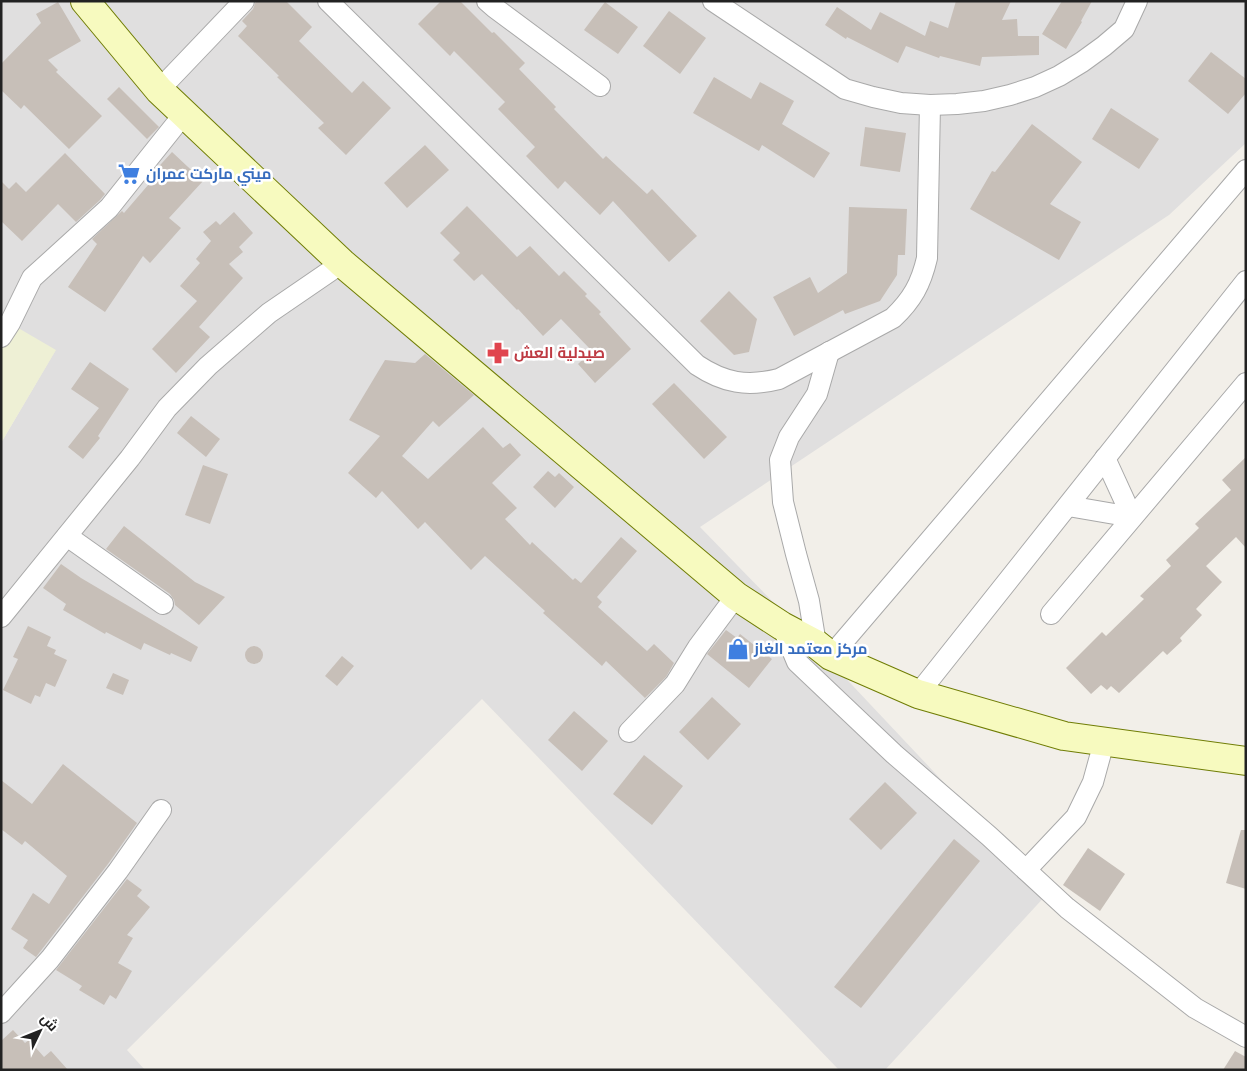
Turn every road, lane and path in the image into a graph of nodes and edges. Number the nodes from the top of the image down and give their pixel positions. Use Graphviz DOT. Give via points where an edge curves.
graph roads {
  1 [pos="84,1"];
  2 [pos="244,1"];
  3 [pos="328,1"];
  4 [pos="487,1"];
  5 [pos="713,1"];
  6 [pos="1137,1"];
  7 [pos="600,86"];
  8 [pos="159,90"];
  9 [pos="930,105"];
  10 [pos="184,114"];
  11 [pos="1246,170"];
  12 [pos="342,263"];
  13 [pos="1246,281"];
  14 [pos="1,337"];
  15 [pos="829,352"];
  16 [pos="1246,384"];
  17 [pos="1105,458"];
  18 [pos="1068,506"];
  19 [pos="1132,517"];
  20 [pos="67,536"];
  21 [pos="736,596"];
  22 [pos="163,604"];
  23 [pos="1051,614"];
  24 [pos="1,617"];
  25 [pos="782,626"];
  26 [pos="823,650"];
  27 [pos="918,694"];
  28 [pos="628,732"];
  29 [pos="1104,742"];
  30 [pos="1246,761"];
  31 [pos="160,810"];
  32 [pos="1026,870"];
  33 [pos="1,1013"];
  34 [pos="1246,1037"];
  1 -- 8 [label="main road"];
  2 -- 8 [label="street"];
  3 -- 15 [label="street" via="709,373 736,382 758,383 780,379"];
  4 -- 7 [label="street"];
  5 -- 9 [label="street" via="845,89 901,103"];
  6 -- 9 [label="street" via="1124,29 1059,76 1010,95 984,101"];
  8 -- 10 [label="main road"];
  9 -- 15 [label="street" via="928,244 919,285 893,318"];
  10 -- 12 [label="main road"];
  10 -- 14 [label="street" via="108,208 32,278"];
  11 -- 26 [label="street"];
  12 -- 20 [label="street" via="269,314 208,366 167,408"];
  12 -- 21 [label="main road"];
  13 -- 17 [label="street"];
  15 -- 26 [label="street" via="818,394 789,437 780,460 783,502"];
  16 -- 19 [label="street"];
  17 -- 18 [label="street"];
  17 -- 19 [label="street"];
  18 -- 19 [label="street"];
  18 -- 27 [label="street"];
  19 -- 23 [label="street"];
  20 -- 22 [label="street"];
  20 -- 24 [label="street"];
  21 -- 25 [label="main road"];
  21 -- 28 [label="street" via="675,684"];
  25 -- 26 [label="main road"];
  25 -- 32 [label="street" via="798,662 894,754"];
  26 -- 27 [label="main road"];
  27 -- 29 [label="main road" via="1064,736"];
  29 -- 30 [label="main road"];
  29 -- 32 [label="street" via="1093,782 1076,817"];
  31 -- 33 [label="street" via="50,959"];
  32 -- 34 [label="street" via="1067,908 1195,1008"];
}
